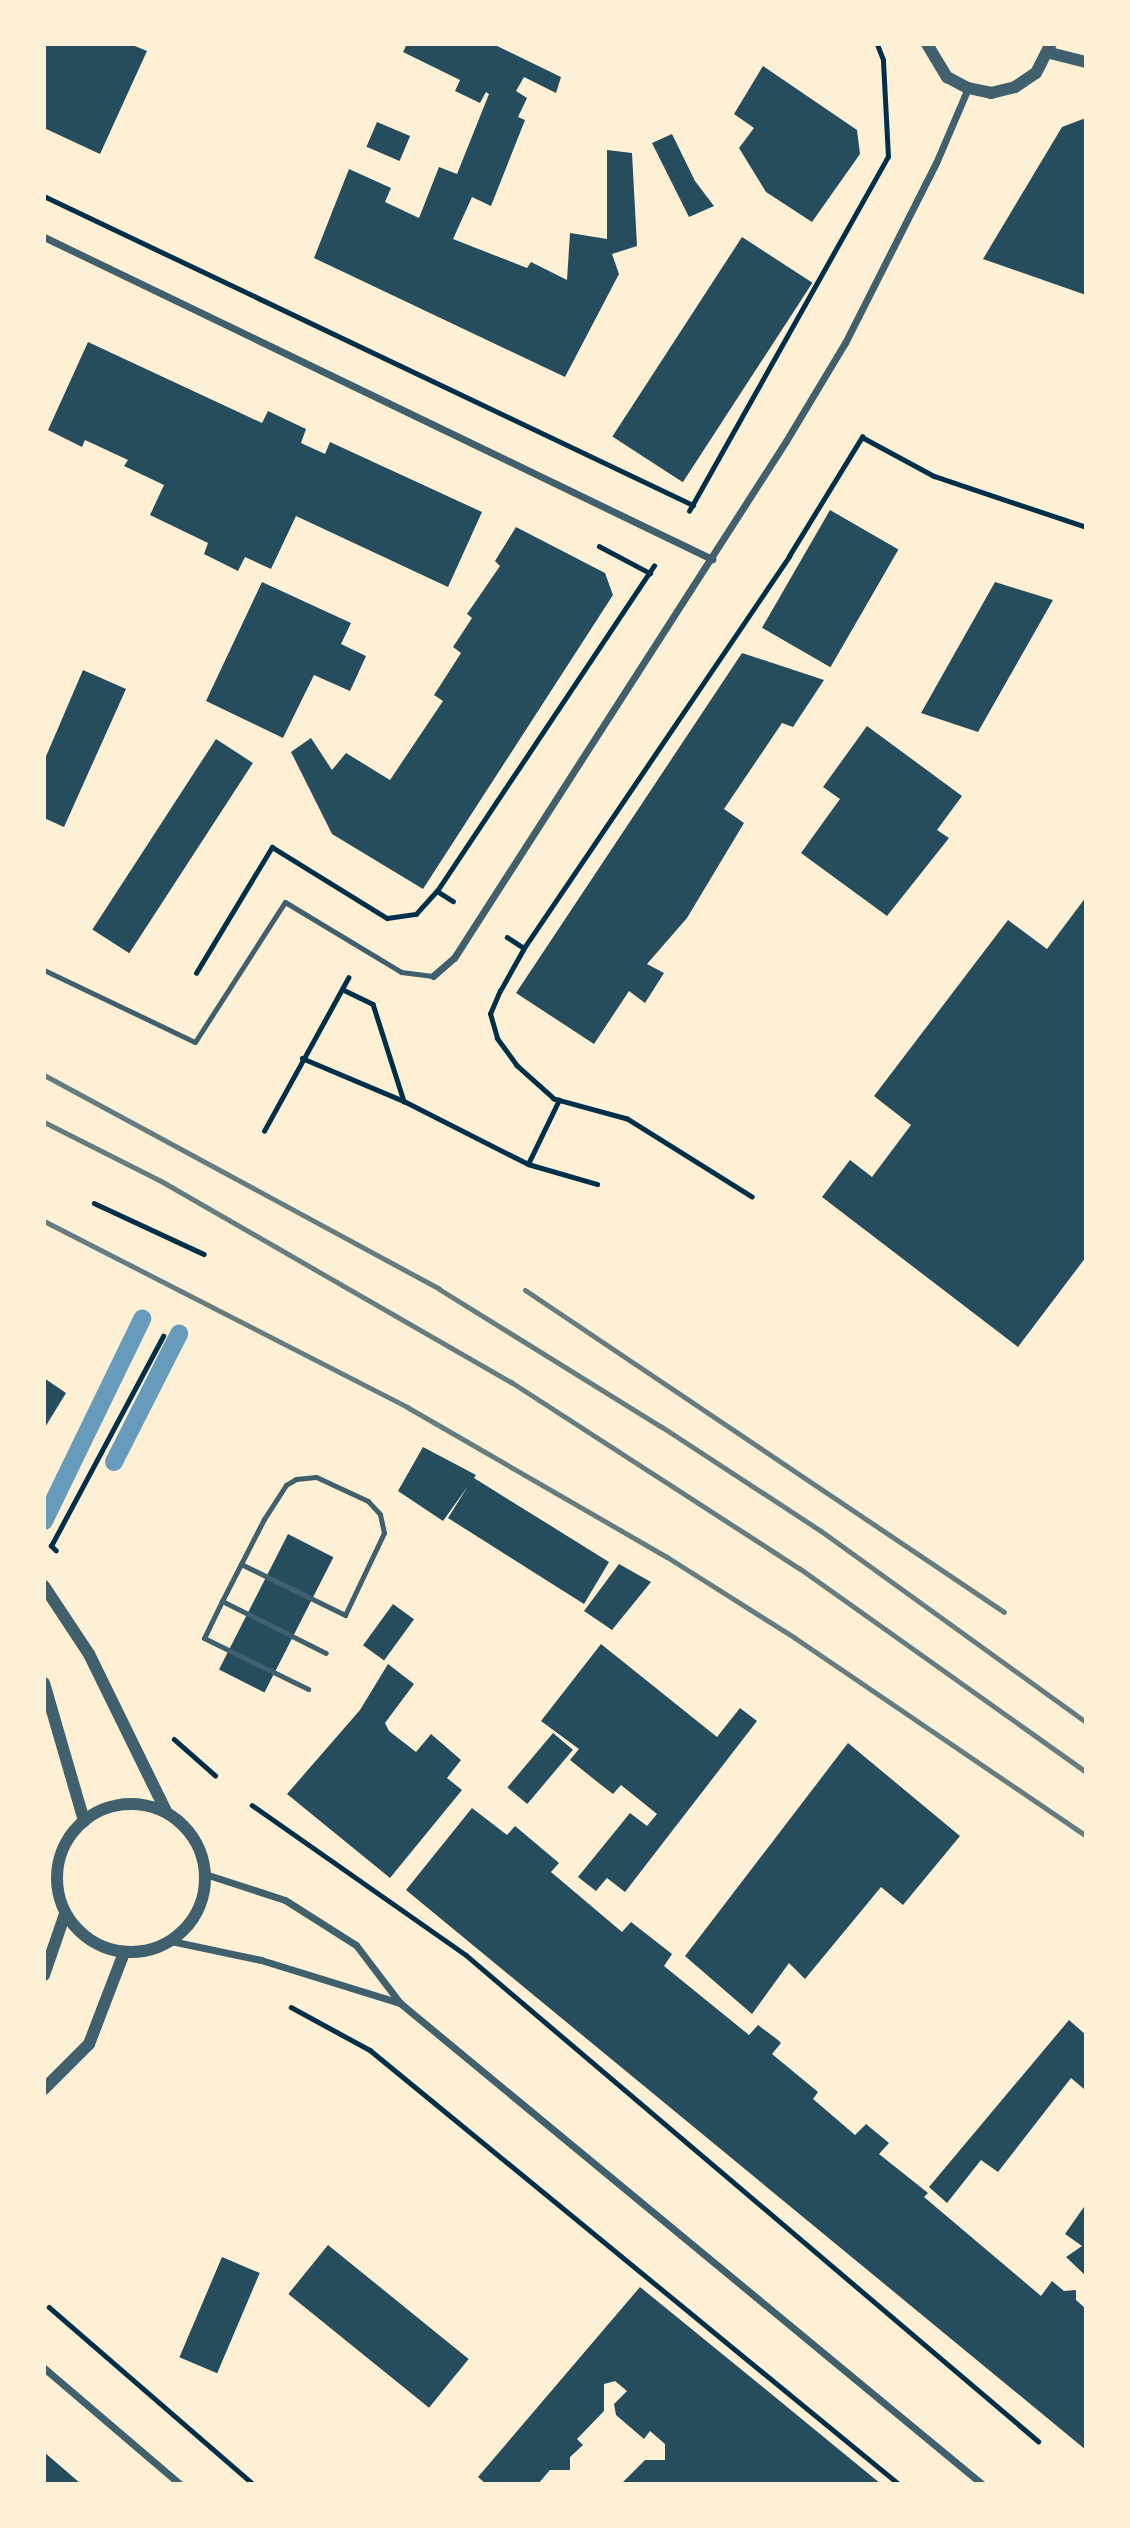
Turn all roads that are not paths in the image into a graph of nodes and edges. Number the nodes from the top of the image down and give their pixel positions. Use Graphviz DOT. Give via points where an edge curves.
graph roads {
  1 [pos="927,44"];
  2 [pos="1050,48"];
  3 [pos="1086,62"];
  4 [pos="968,88"];
  5 [pos="44,237"];
  6 [pos="712,559"];
  7 [pos="44,971"];
  8 [pos="433,976"];
  9 [pos="241,1564"];
  10 [pos="44,1586"];
  11 [pos="222,1601"];
  12 [pos="326,1653"];
  13 [pos="44,1682"];
  14 [pos="308,1689"];
  15 [pos="167,1813"];
  16 [pos="84,1821"];
  17 [pos="205,1874"];
  18 [pos="65,1914"];
  19 [pos="171,1941"];
  20 [pos="124,1953"];
  21 [pos="44,1975"];
  22 [pos="400,2003"];
  23 [pos="44,2089"];
  24 [pos="44,2368"];
  25 [pos="180,2484"];
  26 [pos="982,2484"];
  1 -- 4 [label="street" via="947,77"];
  2 -- 3 [label="street"];
  2 -- 4 [label="street" via="1036,73 1015,87 991,93"];
  4 -- 6 [label="street" via="936,163 845,343"];
  5 -- 6 [label="street"];
  6 -- 8 [label="street" via="454,958"];
  7 -- 8 [label="lane" via="195,1042 285,902 401,972"];
  9 -- 9 [label="lane" via="345,1615 384,1533 380,1514 368,1501 326,1481 296,1479 286,1485"];
  9 -- 11 [label="lane"];
  10 -- 15 [label="street" via="89,1654"];
  11 -- 12 [label="lane"];
  11 -- 14 [label="lane" via="204,1638"];
  13 -- 16 [label="street"];
  15 -- 16 [label="street" via="124,1804"];
  15 -- 17 [label="street" via="194,1839"];
  16 -- 18 [label="street" via="67,1840 58,1864"];
  17 -- 19 [label="street" via="203,1900 190,1923"];
  17 -- 22 [label="street" via="285,1900 333,1928 356,1945"];
  18 -- 20 [label="street" via="79,1933"];
  18 -- 21 [label="street"];
  19 -- 20 [label="street" via="148,1951"];
  19 -- 22 [label="street" via="261,1959"];
  20 -- 23 [label="street" via="89,2044"];
  22 -- 26 [label="street"];
  24 -- 25 [label="street"];
}
